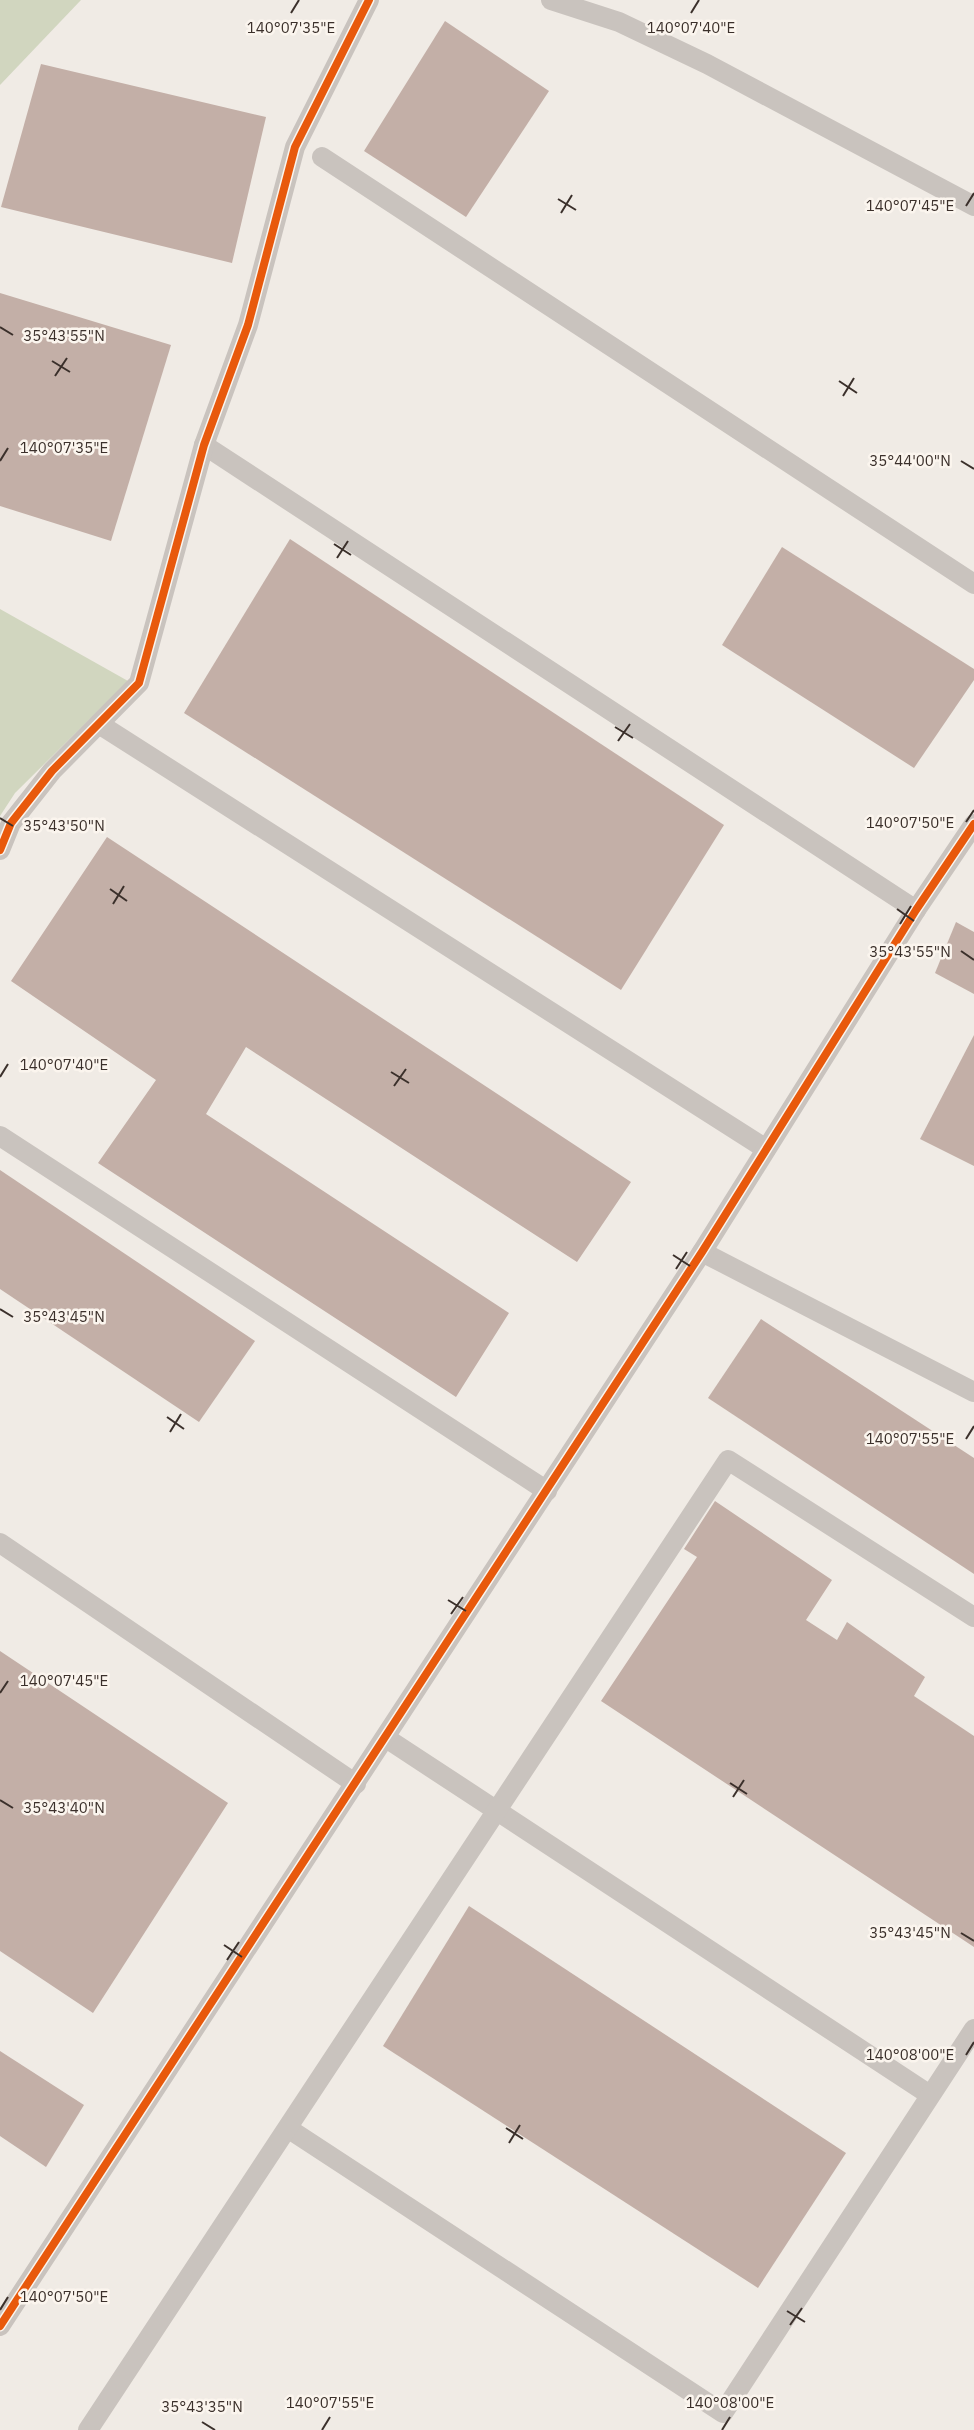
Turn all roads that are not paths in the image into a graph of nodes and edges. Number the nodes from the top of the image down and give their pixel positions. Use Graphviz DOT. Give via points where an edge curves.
graph roads {
  1 [pos="369,0"];
  2 [pos="551,0"];
  3 [pos="322,157"];
  4 [pos="974,206"];
  5 [pos="204,445"];
  6 [pos="974,584"];
  7 [pos="99,724"];
  8 [pos="974,824"];
  9 [pos="0,850"];
  10 [pos="916,910"];
  11 [pos="0,1136"];
  12 [pos="766,1149"];
  13 [pos="702,1252"];
  14 [pos="974,1392"];
  15 [pos="547,1491"];
  16 [pos="0,1543"];
  17 [pos="974,1617"];
  18 [pos="386,1738"];
  19 [pos="356,1784"];
  20 [pos="496,1811"];
  21 [pos="974,2029"];
  22 [pos="930,2095"];
  23 [pos="288,2129"];
  24 [pos="0,2326"];
  25 [pos="88,2430"];
  1 -- 5 [label="street" via="295,147 248,325"];
  2 -- 4 [label="street" via="619,22 707,64"];
  3 -- 6 [label="street"];
  5 -- 7 [label="street" via="139,683"];
  5 -- 10 [label="street"];
  7 -- 9 [label="street" via="52,771 11,823"];
  7 -- 12 [label="street"];
  8 -- 10 [label="street"];
  10 -- 12 [label="street"];
  11 -- 15 [label="street"];
  12 -- 13 [label="street"];
  13 -- 14 [label="street"];
  13 -- 15 [label="street"];
  15 -- 18 [label="street"];
  16 -- 19 [label="street"];
  17 -- 20 [label="street" via="728,1460"];
  18 -- 19 [label="street"];
  18 -- 20 [label="street"];
  19 -- 24 [label="street"];
  20 -- 22 [label="street"];
  20 -- 23 [label="street"];
  21 -- 22 [label="street"];
  22 -- 23 [label="street" via="723,2413"];
  23 -- 25 [label="street"];
}
